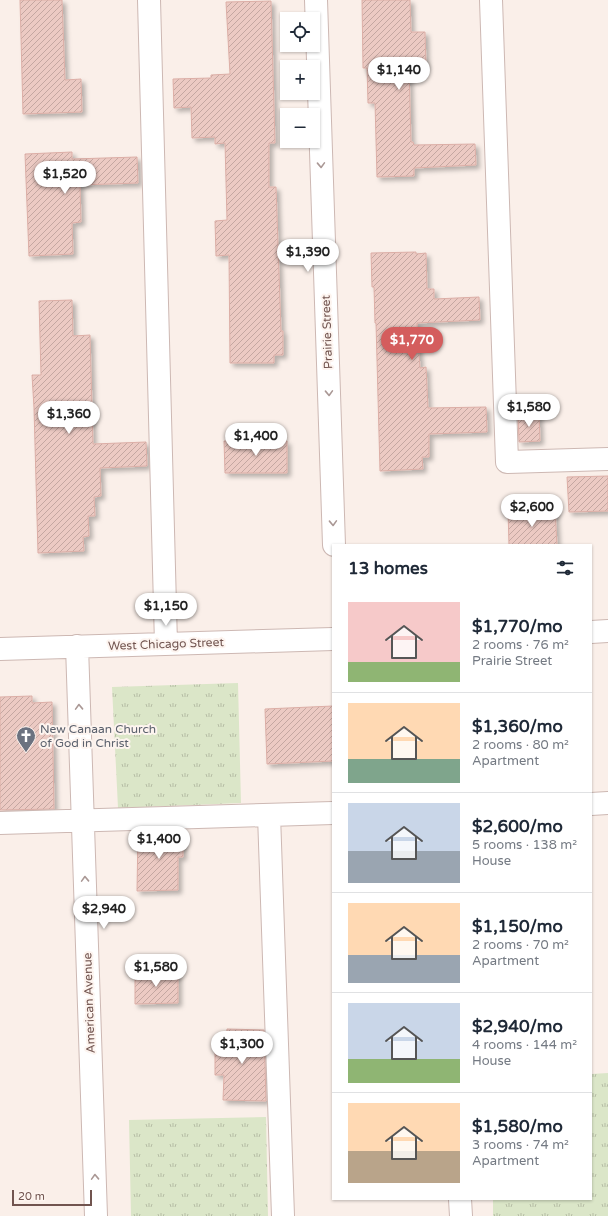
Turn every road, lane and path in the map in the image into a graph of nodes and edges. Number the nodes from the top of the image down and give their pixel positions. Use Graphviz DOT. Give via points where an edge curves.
graph roads {
  1 [pos="148,0"];
  2 [pos="316,0"];
  3 [pos="491,0"];
  4 [pos="608,459"];
  5 [pos="334,544"];
  6 [pos="608,631"];
  7 [pos="592,632"];
  8 [pos="332,639"];
  9 [pos="166,644"];
  10 [pos="77,646"];
  11 [pos="0,649"];
  12 [pos="592,804"];
  13 [pos="608,804"];
  14 [pos="332,813"];
  15 [pos="269,815"];
  16 [pos="83,820"];
  17 [pos="0,823"];
  18 [pos="460,1200"];
  19 [pos="96,1216"];
  20 [pos="283,1216"];
  21 [pos="460,1216"];
  1 -- 9 [label="street"];
  2 -- 5 [label="street, Prairie Street, one-way"];
  3 -- 4 [label="street" via="507,462"];
  6 -- 7 [label="street"];
  8 -- 9 [label="street, West Chicago Street"];
  9 -- 10 [label="street, West Chicago Street"];
  10 -- 11 [label="street, West Chicago Street"];
  16 -- 10 [label="street, American Avenue, one-way"];
  12 -- 13 [label="street"];
  14 -- 15 [label="street"];
  15 -- 16 [label="street"];
  15 -- 20 [label="street"];
  16 -- 17 [label="street"];
  19 -- 16 [label="street, American Avenue, one-way"];
  18 -- 21 [label="street"];
}
